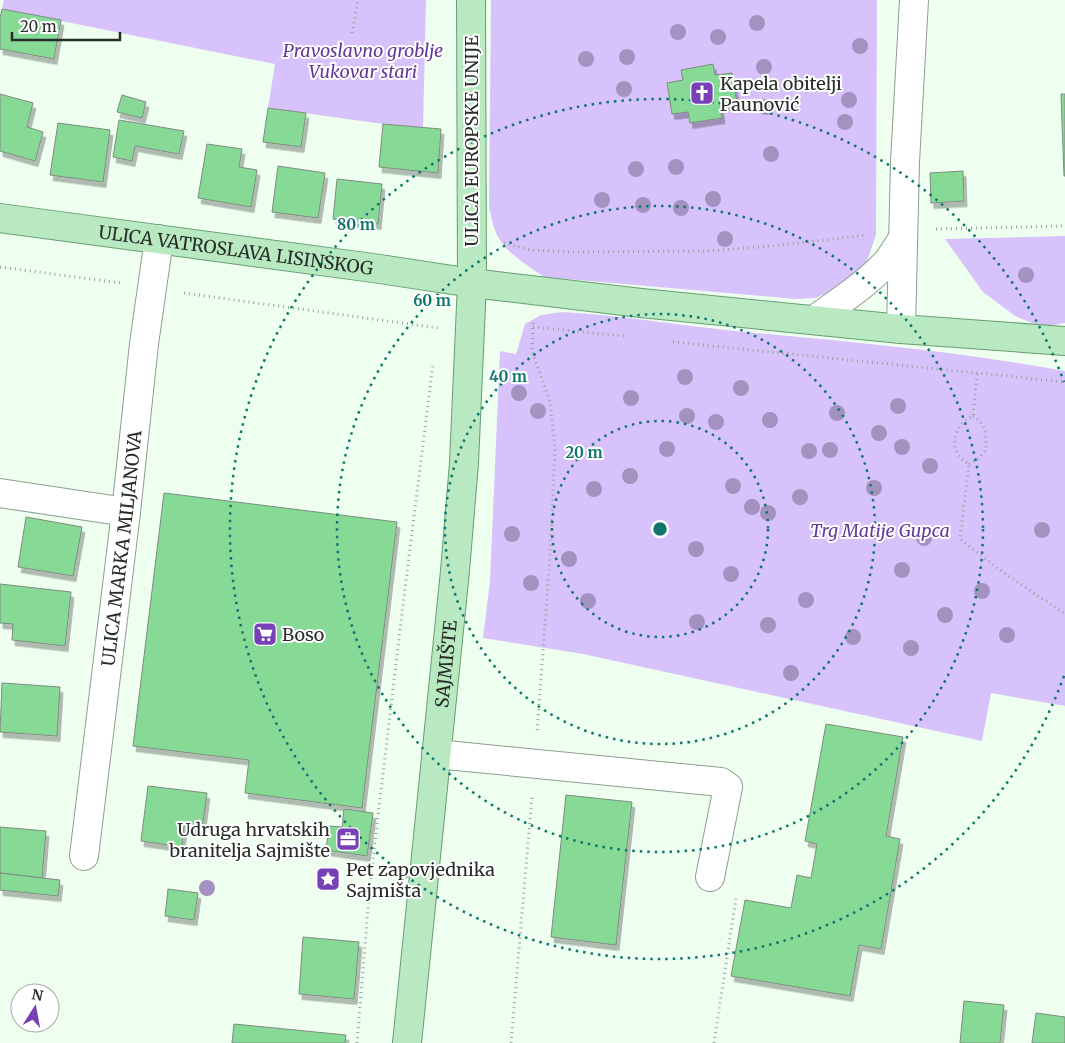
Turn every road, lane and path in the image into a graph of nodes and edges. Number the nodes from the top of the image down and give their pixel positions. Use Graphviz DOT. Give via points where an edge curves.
graph roads {
  1 [pos="358,0"];
  2 [pos="471,0"];
  3 [pos="914,0"];
  4 [pos="352,33"];
  5 [pos="0,218"];
  6 [pos="1065,226"];
  7 [pos="472,234"];
  8 [pos="903,234"];
  9 [pos="158,239"];
  10 [pos="531,250"];
  11 [pos="0,267"];
  12 [pos="472,283"];
  13 [pos="151,289"];
  14 [pos="535,290"];
  15 [pos="814,320"];
  16 [pos="533,327"];
  17 [pos="901,329"];
  18 [pos="632,337"];
  19 [pos="437,338"];
  20 [pos="671,342"];
  21 [pos="1065,342"];
  22 [pos="434,357"];
  23 [pos="977,374"];
  24 [pos="1065,382"];
  25 [pos="973,416"];
  26 [pos="969,464"];
  27 [pos="0,493"];
  28 [pos="126,512"];
  29 [pos="1065,614"];
  30 [pos="436,754"];
  31 [pos="534,764"];
  32 [pos="84,856"];
  33 [pos="710,876"];
  34 [pos="357,1043"];
  35 [pos="411,1043"];
  36 [pos="511,1043"];
  37 [pos="714,1043"];
  1 -- 4 [label="path"];
  2 -- 7 [label="main road, ULICA EUROPSKE UNIJE"];
  3 -- 8 [label="street"];
  5 -- 9 [label="main road, ULICA VATROSLAVA LISINSKOG"];
  6 -- 8 [label="path"];
  7 -- 10 [label="path"];
  7 -- 12 [label="main road, ULICA EUROPSKE UNIJE"];
  8 -- 10 [label="path" via="709,251"];
  8 -- 15 [label="street" via="888,260 874,274"];
  8 -- 17 [label="street"];
  9 -- 12 [label="main road, ULICA VATROSLAVA LISINSKOG"];
  9 -- 13 [label="street, ULICA MARKA MILJANOVA"];
  10 -- 14 [label="path"];
  11 -- 13 [label="path"];
  12 -- 14 [label="main road"];
  12 -- 30 [label="main road, SAJMIŠTE" via="464,463"];
  13 -- 19 [label="path" via="438,328"];
  13 -- 28 [label="street, ULICA MARKA MILJANOVA"];
  14 -- 15 [label="main road"];
  14 -- 16 [label="path"];
  15 -- 17 [label="main road"];
  16 -- 18 [label="path"];
  16 -- 31 [label="path" via="532,350 550,402 555,450"];
  17 -- 21 [label="main road"];
  20 -- 23 [label="path"];
  22 -- 34 [label="path" via="370,884"];
  23 -- 24 [label="path"];
  23 -- 25 [label="path"];
  25 -- 26 [label="path" via="982,421 986,450"];
  25 -- 26 [label="path" via="966,419 954,437 959,457"];
  26 -- 29 [label="path" via="960,539"];
  27 -- 28 [label="street"];
  28 -- 32 [label="street, ULICA MARKA MILJANOVA"];
  30 -- 31 [label="street"];
  30 -- 35 [label="main road, SAJMIŠTE"];
  31 -- 33 [label="street" via="721,782 728,787"];
  31 -- 36 [label="path"];
  33 -- 37 [label="path" via="738,880"];
}
